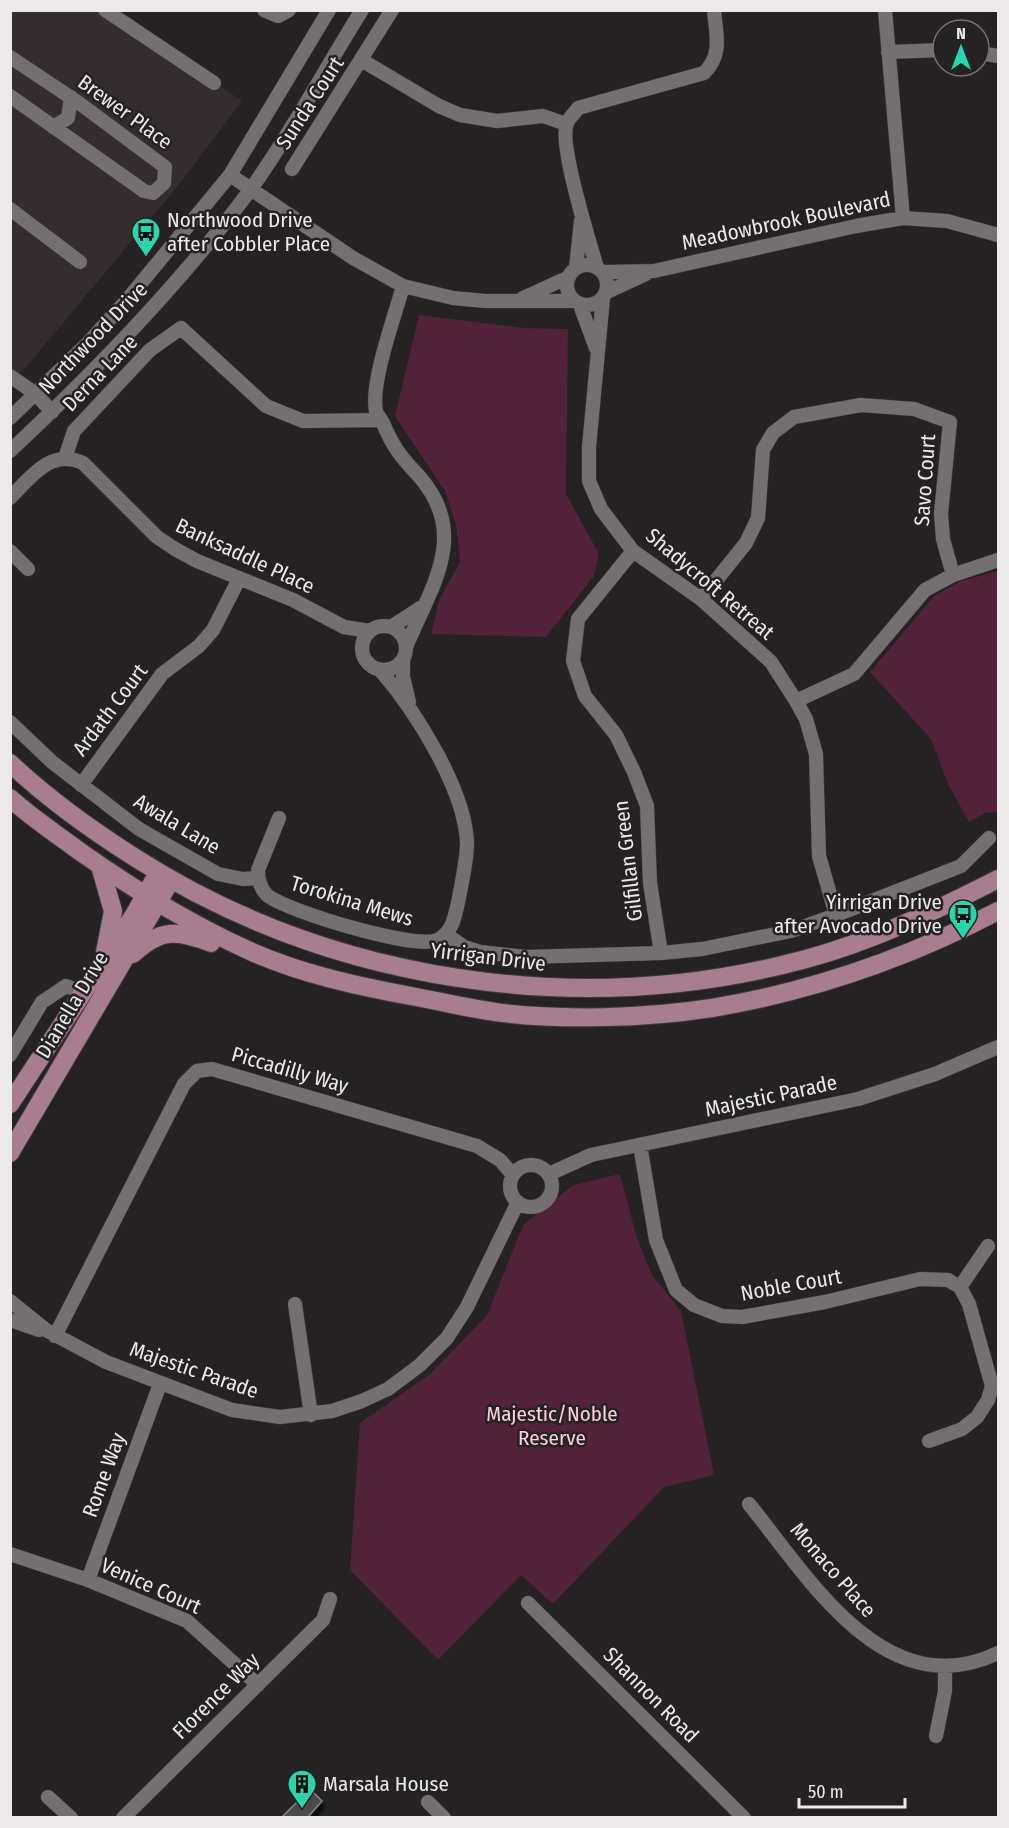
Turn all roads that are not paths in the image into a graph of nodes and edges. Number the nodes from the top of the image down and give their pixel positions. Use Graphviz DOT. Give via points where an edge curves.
graph roads {
  1 [pos="105,10"];
  2 [pos="264,10"];
  3 [pos="289,10"];
  4 [pos="329,10"];
  5 [pos="362,10"];
  6 [pos="392,10"];
  7 [pos="714,10"];
  8 [pos="885,10"];
  9 [pos="931,50"];
  10 [pos="888,52"];
  11 [pos="10,57"];
  12 [pos="363,61"];
  13 [pos="214,83"];
  14 [pos="10,96"];
  15 [pos="71,97"];
  16 [pos="566,124"];
  17 [pos="53,127"];
  18 [pos="292,169"];
  19 [pos="230,175"];
  20 [pos="250,189"];
  21 [pos="10,209"];
  22 [pos="581,216"];
  23 [pos="903,218"];
  24 [pos="999,235"];
  25 [pos="81,262"];
  26 [pos="600,270"];
  27 [pos="654,271"];
  28 [pos="572,273"];
  29 [pos="403,286"];
  30 [pos="605,295"];
  31 [pos="513,301"];
  32 [pos="577,303"];
  33 [pos="598,353"];
  34 [pos="10,376"];
  35 [pos="36,394"];
  36 [pos="13,410"];
  37 [pos="52,412"];
  38 [pos="381,420"];
  39 [pos="36,427"];
  40 [pos="10,451"];
  41 [pos="65,458"];
  42 [pos="10,498"];
  43 [pos="10,551"];
  44 [pos="633,551"];
  45 [pos="999,560"];
  46 [pos="28,569"];
  47 [pos="953,575"];
  48 [pos="239,579"];
  49 [pos="701,599"];
  50 [pos="422,607"];
  51 [pos="326,620"];
  52 [pos="391,627"];
  53 [pos="370,631"];
  54 [pos="362,652"];
  55 [pos="404,654"];
  56 [pos="380,670"];
  57 [pos="796,701"];
  58 [pos="411,710"];
  59 [pos="10,722"];
  60 [pos="10,763"];
  61 [pos="81,785"];
  62 [pos="10,798"];
  63 [pos="279,818"];
  64 [pos="989,838"];
  65 [pos="100,866"];
  66 [pos="165,876"];
  67 [pos="258,878"];
  68 [pos="999,879"];
  69 [pos="152,899"];
  70 [pos="999,911"];
  71 [pos="836,915"];
  72 [pos="446,934"];
  73 [pos="661,953"];
  74 [pos="104,957"];
  75 [pos="121,966"];
  76 [pos="318,976"];
  77 [pos="83,992"];
  78 [pos="999,1047"];
  79 [pos="10,1055"];
  80 [pos="10,1104"];
  81 [pos="640,1145"];
  82 [pos="10,1153"];
  83 [pos="549,1173"];
  84 [pos="513,1175"];
  85 [pos="518,1202"];
  86 [pos="988,1246"];
  87 [pos="960,1287"];
  88 [pos="10,1301"];
  89 [pos="295,1304"];
  90 [pos="10,1320"];
  91 [pos="51,1333"];
  92 [pos="160,1384"];
  93 [pos="311,1415"];
  94 [pos="929,1441"];
  95 [pos="749,1504"];
  96 [pos="10,1554"];
  97 [pos="88,1580"];
  98 [pos="330,1599"];
  99 [pos="528,1603"];
  100 [pos="999,1653"];
  101 [pos="945,1666"];
  102 [pos="258,1685"];
  103 [pos="936,1736"];
  104 [pos="48,1797"];
  105 [pos="428,1802"];
  106 [pos="71,1818"];
  107 [pos="123,1818"];
  108 [pos="444,1818"];
  109 [pos="744,1818"];
  1 -- 13 [label="street"];
  2 -- 3 [label="street" via="278,16"];
  4 -- 19 [label="street, Northwood Drive"];
  5 -- 20 [label="street, Northwood Drive" via="307,105"];
  6 -- 12 [label="street, Sunda Court"];
  7 -- 16 [label="street" via="717,48 714,63 704,73 578,108"];
  8 -- 10 [label="street"];
  9 -- 10 [label="street"];
  10 -- 23 [label="street"];
  11 -- 15 [label="street, Brewer Place"];
  12 -- 16 [label="street" via="460,115 497,121 543,116"];
  12 -- 18 [label="street, Sunda Court"];
  14 -- 17 [label="street, Brewer Place"];
  15 -- 17 [label="street" via="68,118"];
  15 -- 17 [label="street, Brewer Place" via="165,167 164,183 153,193 144,191"];
  16 -- 22 [label="street" via="565,138"];
  19 -- 20 [label="street, Meadowbrook Boulevard"];
  19 -- 35 [label="street, Northwood Drive" via="127,300"];
  20 -- 29 [label="street, Meadowbrook Boulevard" via="353,258"];
  20 -- 37 [label="street, Northwood Drive" via="147,315"];
  21 -- 25 [label="street"];
  22 -- 26 [label="street"];
  22 -- 28 [label="street"];
  23 -- 24 [label="street, Meadowbrook Boulevard" via="947,222"];
  23 -- 27 [label="street, Meadowbrook Boulevard"];
  26 -- 27 [label="street, Meadowbrook Boulevard"];
  26 -- 28 [label="street, Meadowbrook Boulevard" via="586,265"];
  26 -- 30 [label="street" via="608,282"];
  27 -- 30 [label="street, Meadowbrook Boulevard"];
  28 -- 31 [label="street, Meadowbrook Boulevard" via="539,293"];
  28 -- 32 [label="street" via="568,292"];
  29 -- 31 [label="street, Meadowbrook Boulevard" via="453,298"];
  29 -- 38 [label="street" via="376,386 376,412"];
  30 -- 32 [label="street, Meadowbrook Boulevard" via="593,305"];
  30 -- 33 [label="street, Shadycroft Retreat"];
  31 -- 32 [label="street, Meadowbrook Boulevard"];
  32 -- 33 [label="street, Shadycroft Retreat"];
  33 -- 44 [label="street, Shadycroft Retreat" via="589,481 601,509"];
  34 -- 35 [label="street"];
  35 -- 36 [label="street, Northwood Drive"];
  35 -- 37 [label="street"];
  36 -- 39 [label="street"];
  37 -- 39 [label="street, Northwood Drive"];
  38 -- 41 [label="street, Derna Lane" via="303,421 266,406 181,328 150,350 74,431"];
  38 -- 50 [label="street" via="392,447 429,488 443,516 445,540 440,574"];
  39 -- 40 [label="street, Northwood Drive"];
  41 -- 42 [label="street" via="46,463"];
  41 -- 48 [label="street, Banksaddle Place" via="83,463 157,537 197,561"];
  43 -- 46 [label="street"];
  44 -- 49 [label="street, Shadycroft Retreat"];
  44 -- 73 [label="street, Gilfillan Green" via="578,619 573,661 585,696 616,735 647,806 650,884"];
  45 -- 47 [label="street"];
  47 -- 49 [label="street, Savo Court" via="941,514 950,422 914,409 861,405 794,417 773,433 763,450 758,518 747,543"];
  47 -- 57 [label="street" via="925,590 854,674"];
  48 -- 51 [label="street, Banksaddle Place" via="293,600"];
  48 -- 61 [label="street, Ardath Court" via="213,630 162,674"];
  49 -- 57 [label="street, Shadycroft Retreat" via="771,662"];
  50 -- 52 [label="street"];
  50 -- 55 [label="street"];
  51 -- 53 [label="street, Banksaddle Place"];
  51 -- 54 [label="street, Banksaddle Place"];
  52 -- 53 [label="street"];
  52 -- 55 [label="street" via="403,637"];
  53 -- 54 [label="street" via="364,638"];
  54 -- 56 [label="street" via="368,664"];
  55 -- 56 [label="street" via="393,668"];
  55 -- 58 [label="street" via="403,677"];
  56 -- 58 [label="street"];
  57 -- 71 [label="street, Shadycroft Retreat" via="806,719 816,754 819,856"];
  58 -- 72 [label="street" via="454,788 465,822 464,871 453,924"];
  59 -- 61 [label="street, Awala Lane"];
  60 -- 66 [label="main road, Yirrigan Drive" via="62,808"];
  61 -- 67 [label="street, Awala Lane" via="138,829 218,874"];
  62 -- 65 [label="main road"];
  63 -- 67 [label="street" via="261,858"];
  64 -- 71 [label="street" via="961,866"];
  65 -- 69 [label="main road"];
  65 -- 74 [label="main road" via="113,911"];
  66 -- 68 [label="main road, Yirrigan Drive" via="235,914 378,964 505,984 568,989 672,984 808,958 908,922"];
  66 -- 69 [label="main road, Dianella Drive"];
  67 -- 72 [label="street, Torokina Mews" via="267,894 298,910 401,941 421,944"];
  69 -- 74 [label="main road, Dianella Drive"];
  69 -- 75 [label="main road, Dianella Drive"];
  69 -- 76 [label="main road" via="254,953"];
  70 -- 76 [label="main road" via="862,971 751,1000 679,1012 568,1017 495,1012"];
  71 -- 73 [label="street" via="791,931"];
  72 -- 73 [label="street" via="464,947 480,952 526,957"];
  74 -- 77 [label="main road, Dianella Drive"];
  75 -- 76 [label="main road" via="147,942 162,934 180,932 286,973"];
  75 -- 82 [label="main road, Dianella Drive"];
  77 -- 79 [label="street" via="66,986 49,995"];
  77 -- 80 [label="main road, Dianella Drive"];
  78 -- 81 [label="street, Majestic Parade" via="935,1074 858,1099"];
  81 -- 83 [label="street, Majestic Parade" via="573,1161"];
  81 -- 87 [label="street, Noble Court" via="656,1240 675,1290 693,1305 722,1316 742,1317 920,1279 948,1280"];
  83 -- 84 [label="street" via="530,1165"];
  83 -- 85 [label="street" via="552,1189 544,1202 528,1206"];
  84 -- 85 [label="street" via="512,1192"];
  84 -- 91 [label="street, Piccadilly Way" via="500,1160 477,1146 231,1074 212,1069 196,1071 184,1084"];
  85 -- 93 [label="street, Majestic Parade" via="467,1307 447,1338 388,1389 362,1401"];
  86 -- 87 [label="street"];
  87 -- 94 [label="street" via="969,1304 992,1386 977,1417 962,1429"];
  88 -- 91 [label="street, Majestic Parade"];
  89 -- 93 [label="street"];
  90 -- 91 [label="street, Majestic Parade"];
  91 -- 92 [label="street, Majestic Parade"];
  92 -- 93 [label="street, Majestic Parade" via="232,1410 280,1417"];
  92 -- 97 [label="street, Rome Way"];
  95 -- 101 [label="street, Monaco Place" via="864,1637 907,1660"];
  96 -- 97 [label="street, Venice Court"];
  97 -- 102 [label="street, Venice Court" via="187,1621"];
  98 -- 102 [label="street, Florence Way" via="323,1620"];
  99 -- 109 [label="street, Shannon Road"];
  100 -- 101 [label="street, Monaco Place" via="983,1661"];
  101 -- 103 [label="street" via="945,1691"];
  102 -- 107 [label="street, Florence Way"];
  104 -- 106 [label="street"];
  105 -- 108 [label="street"];
}
